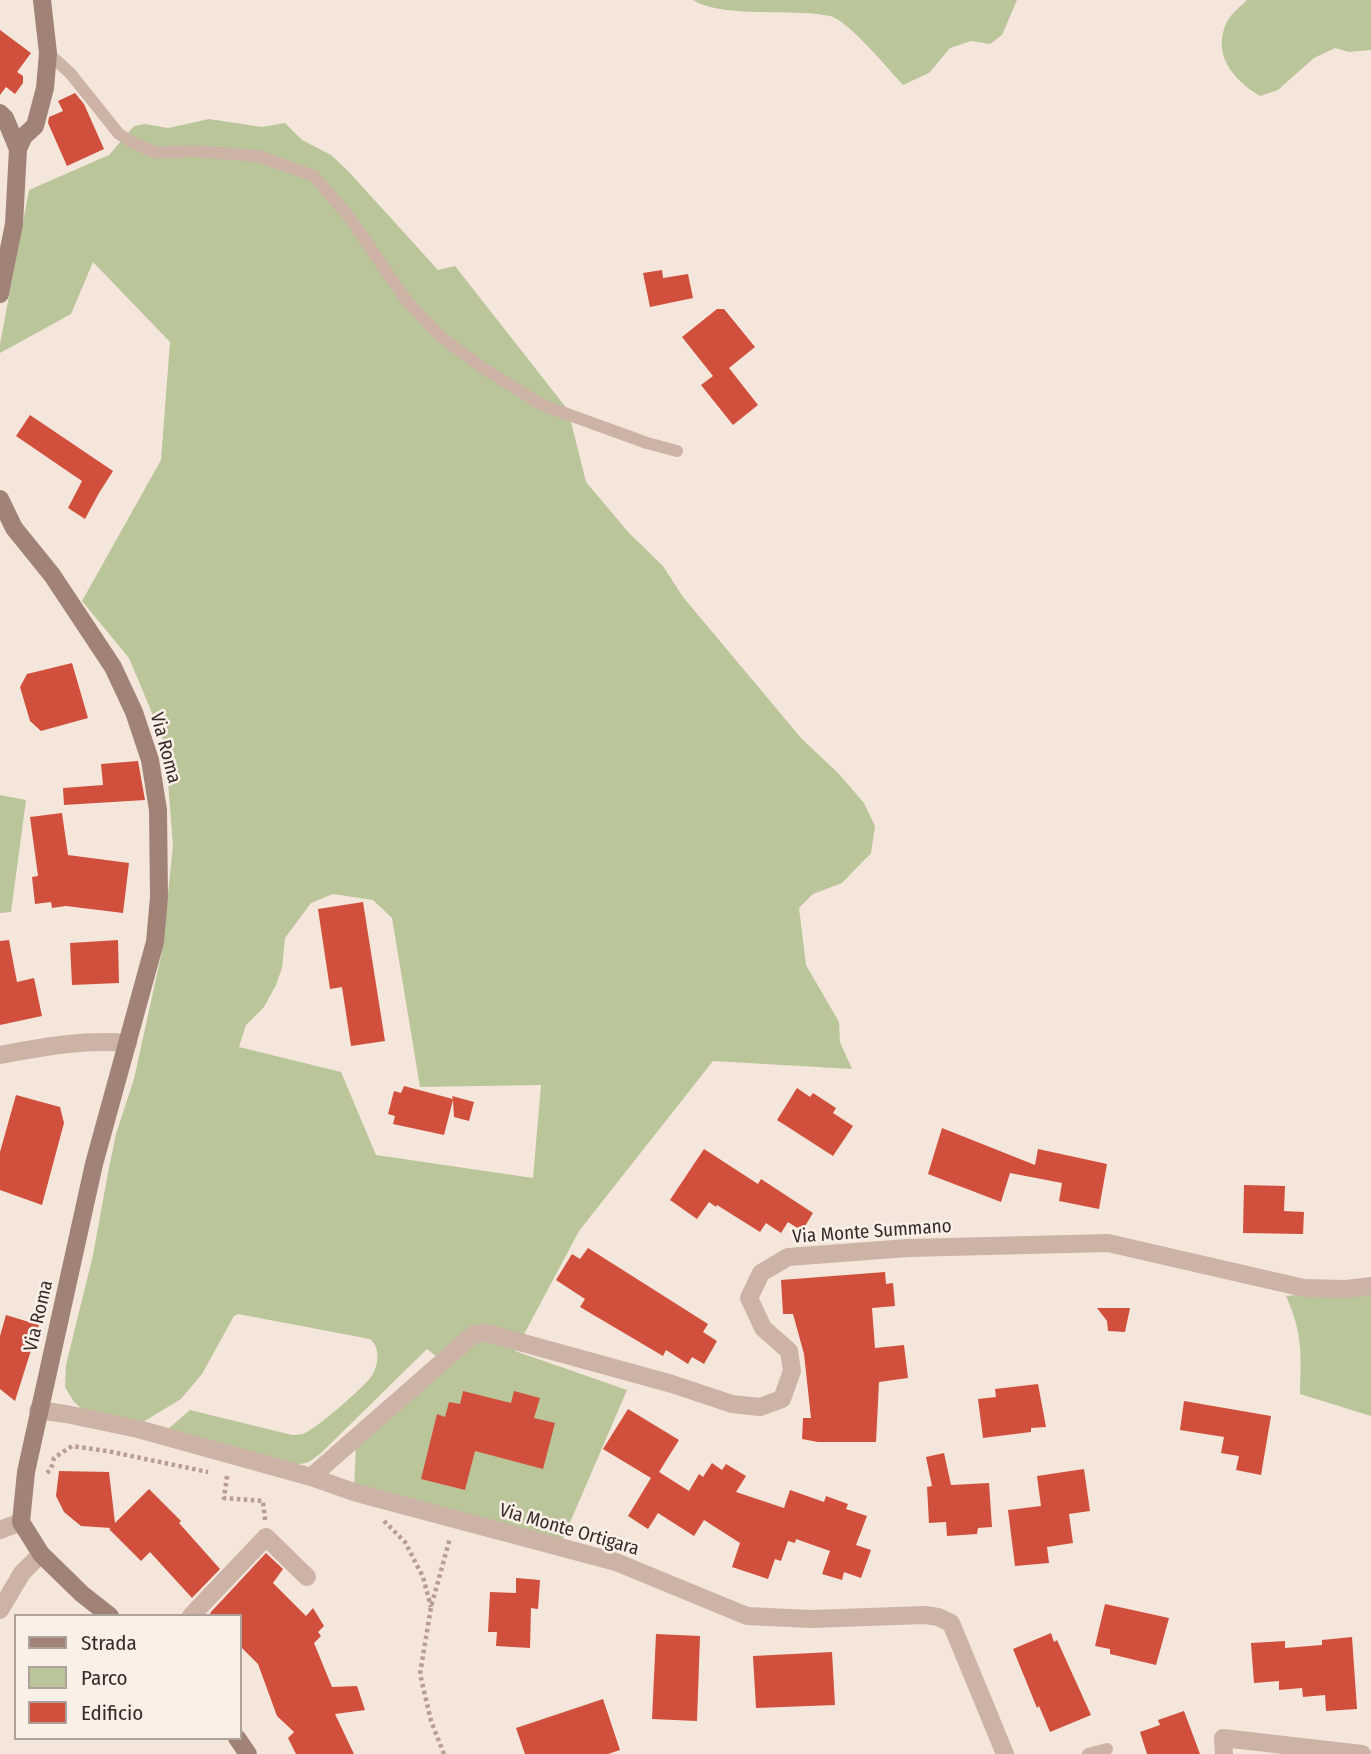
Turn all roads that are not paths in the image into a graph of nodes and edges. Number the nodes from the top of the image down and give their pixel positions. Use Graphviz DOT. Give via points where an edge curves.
graph roads {
  1 [pos="42,0"];
  2 [pos="48,53"];
  3 [pos="0,113"];
  4 [pos="18,149"];
  5 [pos="0,294"];
  6 [pos="677,451"];
  7 [pos="0,499"];
  8 [pos="128,1043"];
  9 [pos="0,1055"];
  10 [pos="1371,1286"];
  11 [pos="38,1410"];
  12 [pos="311,1477"];
  13 [pos="21,1522"];
  14 [pos="0,1530"];
  15 [pos="41,1555"];
  16 [pos="307,1577"];
  17 [pos="0,1610"];
  18 [pos="107,1614"];
  19 [pos="193,1614"];
  20 [pos="1107,1749"];
  21 [pos="1005,1754"];
  22 [pos="1088,1754"];
  23 [pos="1224,1754"];
  24 [pos="1362,1754"];
  1 -- 2 [label="street"];
  2 -- 4 [label="street" via="35,126"];
  2 -- 6 [label="lane" via="119,134 132,142 156,153 258,156 314,176 405,299 441,337 542,405"];
  3 -- 4 [label="street"];
  4 -- 5 [label="street" via="14,224"];
  7 -- 8 [label="street, Via Roma" via="14,528 52,575 113,667 150,760 158,810 159,897 155,942"];
  8 -- 9 [label="street" via="64,1043"];
  8 -- 11 [label="street, Via Roma" via="94,1164"];
  10 -- 12 [label="street, Via Monte Summano" via="1304,1288 1108,1243 908,1248 788,1257 761,1273 749,1298 763,1328 789,1350 792,1371 782,1399 761,1406 732,1404 487,1333 474,1334"];
  11 -- 12 [label="street, Via Monte Ortigara" via="138,1429"];
  11 -- 13 [label="street, Via Roma"];
  12 -- 21 [label="street, Via Monte Ortigara" via="616,1562 747,1616 939,1617 951,1623"];
  13 -- 14 [label="street"];
  13 -- 15 [label="street"];
  15 -- 17 [label="street" via="22,1573"];
  15 -- 18 [label="street"];
  16 -- 19 [label="street" via="265,1537"];
  20 -- 22 [label="lane"];
  23 -- 24 [label="street" via="1223,1738"];
}
